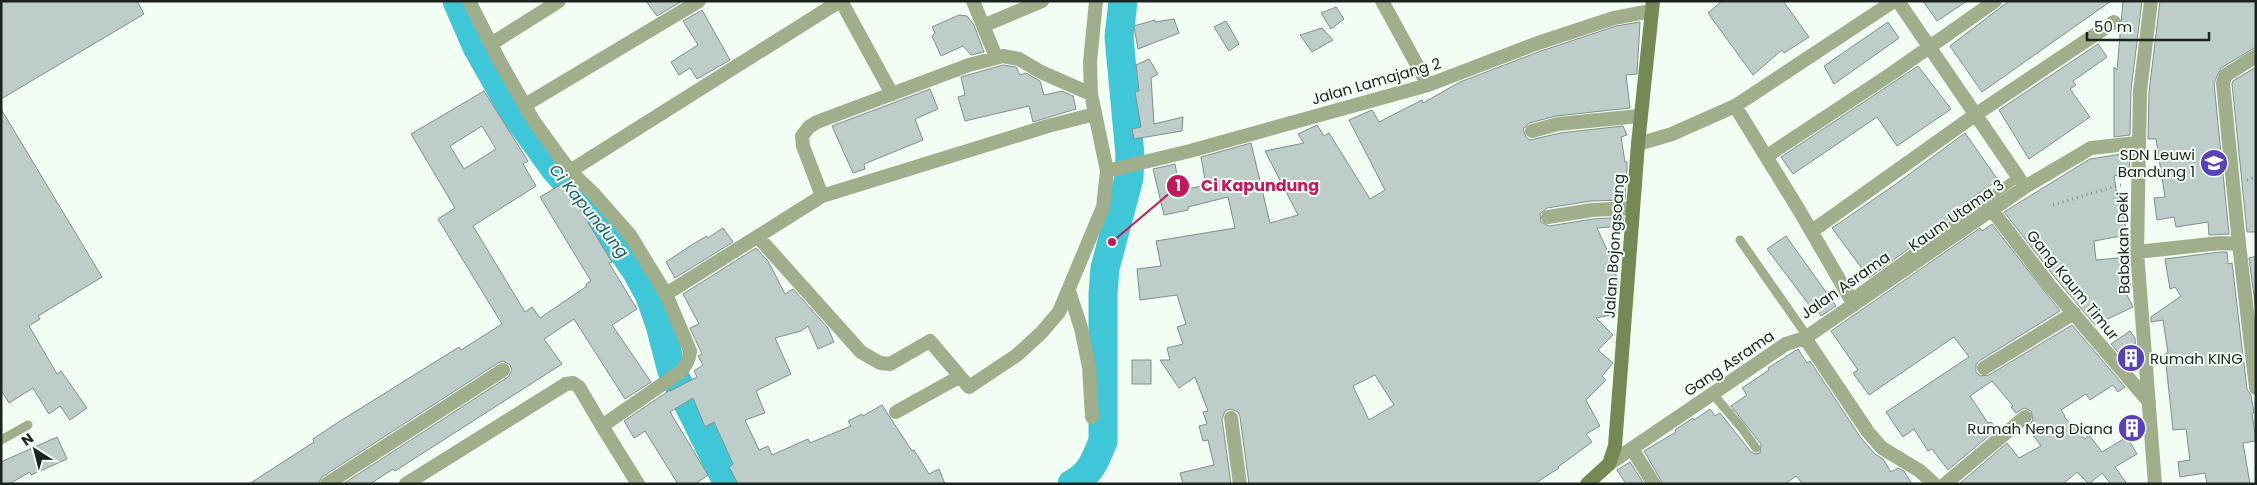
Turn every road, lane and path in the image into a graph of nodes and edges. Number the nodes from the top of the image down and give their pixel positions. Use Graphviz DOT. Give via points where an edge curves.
graph roads {
  1 [pos="469,1"];
  2 [pos="559,1"];
  3 [pos="840,1"];
  4 [pos="973,1"];
  5 [pos="1042,1"];
  6 [pos="1096,1"];
  7 [pos="1382,1"];
  8 [pos="1995,1"];
  9 [pos="2151,1"];
  10 [pos="1901,3"];
  11 [pos="689,4"];
  12 [pos="1652,6"];
  13 [pos="2114,22"];
  14 [pos="983,26"];
  15 [pos="491,44"];
  16 [pos="1929,47"];
  17 [pos="2256,56"];
  18 [pos="996,57"];
  19 [pos="1428,85"];
  20 [pos="892,94"];
  21 [pos="1091,94"];
  22 [pos="525,105"];
  23 [pos="1735,106"];
  24 [pos="1095,114"];
  25 [pos="1975,115"];
  26 [pos="1640,116"];
  27 [pos="1532,131"];
  28 [pos="2137,143"];
  29 [pos="1638,144"];
  30 [pos="1767,156"];
  31 [pos="1111,170"];
  32 [pos="570,171"];
  33 [pos="2021,182"];
  34 [pos="2138,189"];
  35 [pos="822,196"];
  36 [pos="2053,205"];
  37 [pos="1633,208"];
  38 [pos="1992,210"];
  39 [pos="1548,217"];
  40 [pos="1812,231"];
  41 [pos="758,237"];
  42 [pos="1740,240"];
  43 [pos="2239,244"];
  44 [pos="2137,252"];
  45 [pos="1069,291"];
  46 [pos="666,294"];
  47 [pos="1852,302"];
  48 [pos="2074,313"];
  49 [pos="1805,335"];
  50 [pos="1984,368"];
  51 [pos="503,370"];
  52 [pos="960,376"];
  53 [pos="2256,388"];
  54 [pos="1712,394"];
  55 [pos="2149,402"];
  56 [pos="896,412"];
  57 [pos="1092,417"];
  58 [pos="2025,417"];
  59 [pos="1231,418"];
  60 [pos="28,424"];
  61 [pos="602,426"];
  62 [pos="1,440"];
  63 [pos="1632,448"];
  64 [pos="1756,448"];
  65 [pos="1608,464"];
  66 [pos="2154,483"];
  67 [pos="327,484"];
  68 [pos="406,484"];
  69 [pos="638,484"];
  70 [pos="1240,484"];
  71 [pos="1587,484"];
  72 [pos="1654,484"];
  73 [pos="1934,484"];
  74 [pos="1945,484"];
  1 -- 15 [label="street"];
  2 -- 15 [label="street"];
  3 -- 20 [label="street"];
  3 -- 32 [label="street"];
  4 -- 14 [label="street"];
  5 -- 14 [label="street"];
  6 -- 21 [label="street" via="1090,62"];
  7 -- 19 [label="street"];
  8 -- 16 [label="street"];
  9 -- 28 [label="street, Babakan Deki"];
  10 -- 16 [label="street"];
  10 -- 23 [label="street"];
  11 -- 22 [label="street"];
  12 -- 19 [label="street, Jalan Lamajang 2"];
  12 -- 26 [label="main road, Jalan Bojongsoang"];
  13 -- 25 [label="street"];
  14 -- 18 [label="street"];
  15 -- 22 [label="street"];
  16 -- 25 [label="street"];
  16 -- 30 [label="street"];
  17 -- 43 [label="street" via="2226,75 2223,83"];
  18 -- 20 [label="street"];
  18 -- 21 [label="street" via="1019,59"];
  19 -- 31 [label="street, Jalan Lamajang 2"];
  20 -- 35 [label="street" via="817,122 802,136"];
  21 -- 24 [label="street"];
  22 -- 32 [label="street"];
  23 -- 29 [label="street" via="1672,134"];
  23 -- 30 [label="street"];
  24 -- 31 [label="street"];
  24 -- 35 [label="street"];
  25 -- 33 [label="street"];
  25 -- 40 [label="street"];
  26 -- 27 [label="street" via="1558,124"];
  26 -- 29 [label="main road, Jalan Bojongsoang"];
  28 -- 33 [label="street, Kaum Utama 3" via="2091,148"];
  28 -- 34 [label="street, Babakan Deki"];
  29 -- 37 [label="main road, Jalan Bojongsoang"];
  30 -- 40 [label="street"];
  31 -- 45 [label="street" via="1103,207"];
  32 -- 46 [label="street" via="630,234"];
  33 -- 38 [label="street, Kaum Utama 3"];
  33 -- 47 [label="lane, Jalan Asrama"];
  34 -- 36 [label="path" via="2118,185"];
  34 -- 44 [label="street, Babakan Deki"];
  35 -- 41 [label="street"];
  37 -- 39 [label="street"];
  37 -- 65 [label="main road, Jalan Bojongsoang" via="1617,428 1614,451"];
  38 -- 47 [label="street, Kaum Utama 3"];
  38 -- 48 [label="street, Gang Kaum Timur"];
  40 -- 47 [label="street"];
  41 -- 46 [label="street"];
  41 -- 52 [label="street" via="861,352 880,363 890,364 930,341"];
  42 -- 49 [label="lane"];
  43 -- 44 [label="street"];
  43 -- 53 [label="street"];
  44 -- 55 [label="street, Babakan Deki"];
  45 -- 52 [label="street" via="1059,312 1017,355 972,386 966,385"];
  45 -- 57 [label="street" via="1089,367"];
  46 -- 61 [label="street" via="690,352 687,364"];
  47 -- 49 [label="street, Kaum Utama 3"];
  48 -- 50 [label="street"];
  48 -- 55 [label="street, Gang Kaum Timur"];
  49 -- 54 [label="street, Gang Asrama" via="1786,344"];
  49 -- 73 [label="street" via="1868,432 1882,448 1920,471"];
  51 -- 67 [label="street"];
  52 -- 56 [label="street"];
  54 -- 63 [label="street, Gang Asrama"];
  54 -- 64 [label="lane"];
  55 -- 66 [label="street, Babakan Deki"];
  58 -- 74 [label="street"];
  59 -- 70 [label="street"];
  60 -- 62 [label="lane"];
  61 -- 68 [label="street" via="579,387 573,383 566,384"];
  61 -- 69 [label="street"];
  63 -- 65 [label="street, Gang Asrama"];
  63 -- 72 [label="street"];
  65 -- 71 [label="main road, Jalan Bojongsoang"];
}
